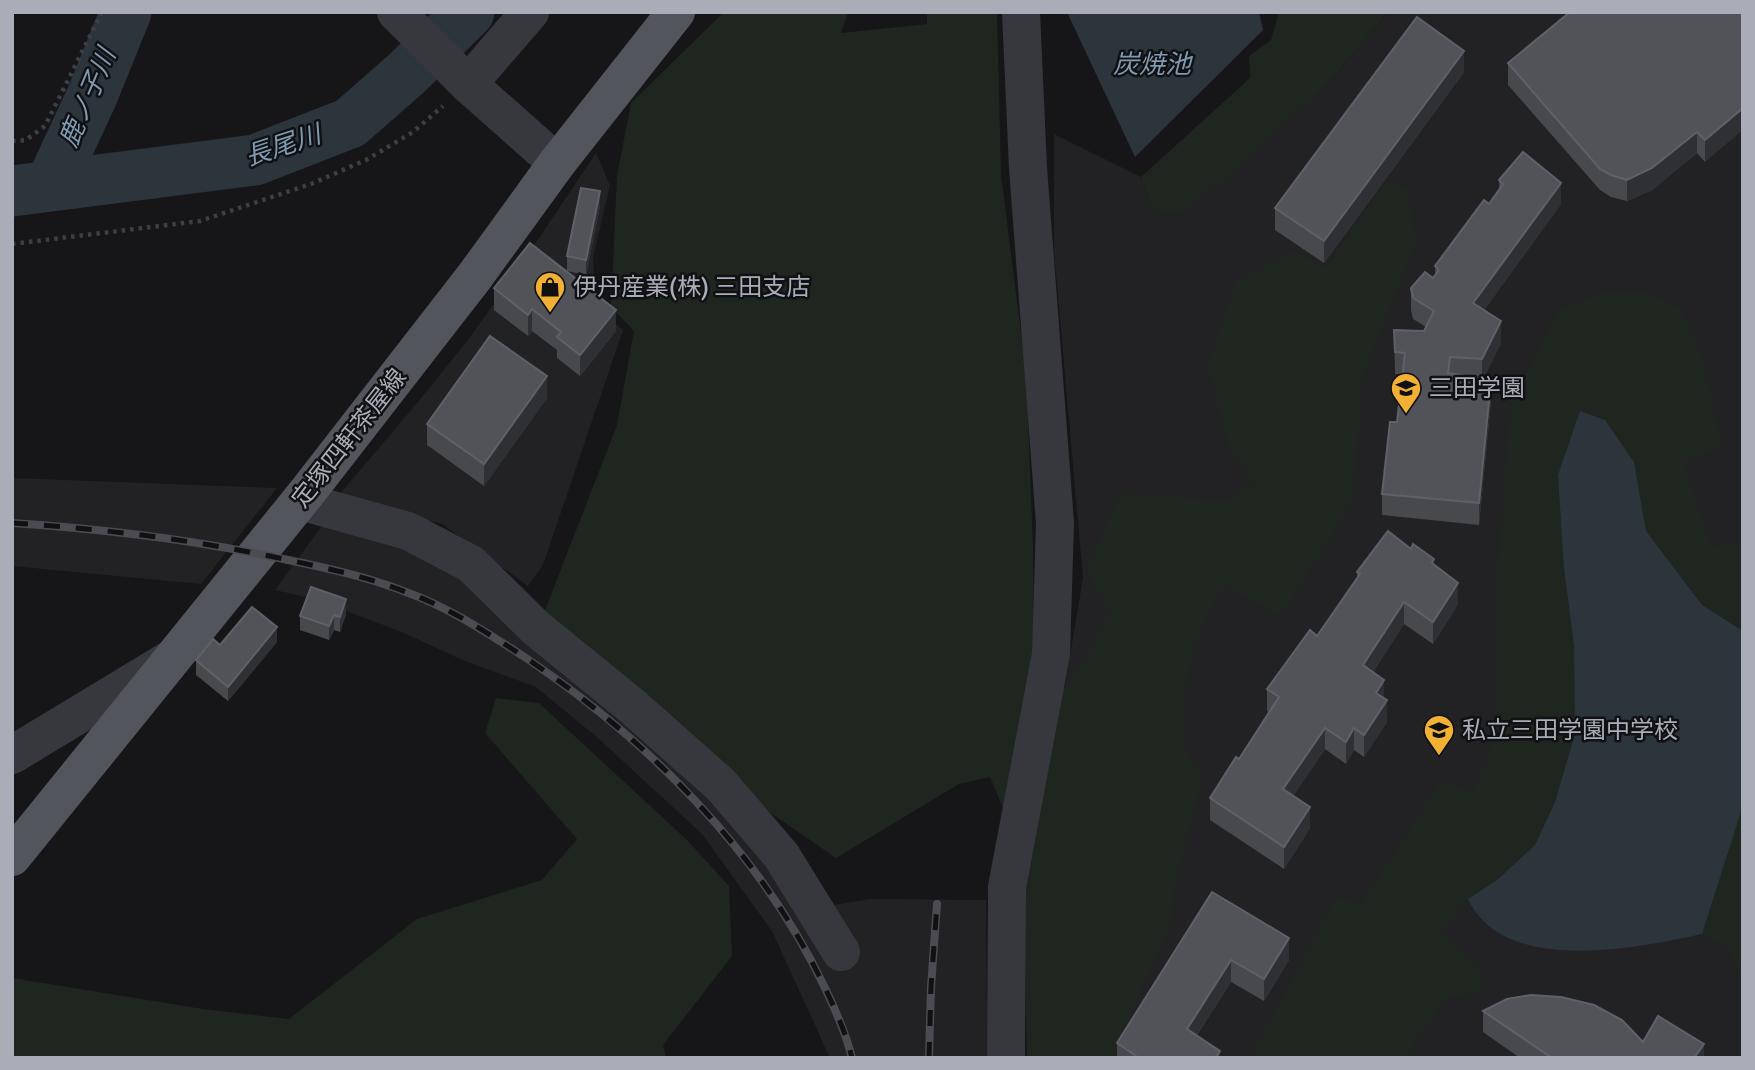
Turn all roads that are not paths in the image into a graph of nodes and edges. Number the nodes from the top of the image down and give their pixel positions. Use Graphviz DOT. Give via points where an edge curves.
graph roads {
  1 [pos="530,12"];
  2 [pos="676,12"];
  3 [pos="1021,12"];
  4 [pos="398,14"];
  5 [pos="468,83"];
  6 [pos="558,163"];
  7 [pos="300,501"];
  8 [pos="172,658"];
  9 [pos="12,755"];
  10 [pos="12,857"];
  11 [pos="841,952"];
  12 [pos="1006,1058"];
  1 -- 5 [label="street"];
  2 -- 6 [label="main road, 定塚四軒茶屋線"];
  3 -- 12 [label="street" via="1055,523 1051,654 1007,887"];
  4 -- 5 [label="street"];
  5 -- 6 [label="street"];
  6 -- 7 [label="main road, 定塚四軒茶屋線"];
  7 -- 8 [label="main road, 定塚四軒茶屋線"];
  7 -- 11 [label="street" via="408,531 471,564 536,628 721,785 781,855"];
  8 -- 9 [label="street"];
  8 -- 10 [label="main road, 定塚四軒茶屋線"];
}
